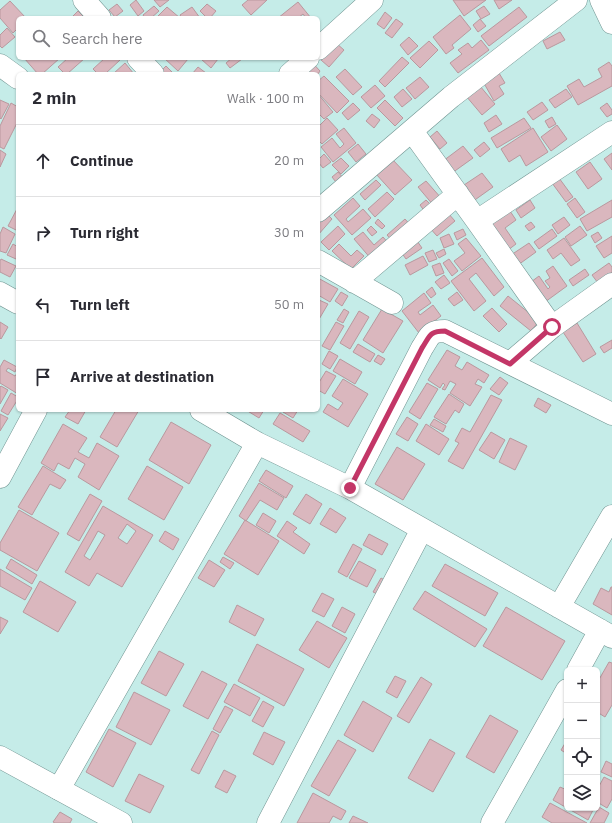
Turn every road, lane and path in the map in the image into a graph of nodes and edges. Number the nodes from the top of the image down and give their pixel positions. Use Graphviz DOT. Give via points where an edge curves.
graph roads {
  1 [pos="84,0"];
  2 [pos="372,0"];
  3 [pos="576,0"];
  4 [pos="601,0"];
  5 [pos="98,16"];
  6 [pos="612,23"];
  7 [pos="320,47"];
  8 [pos="140,60"];
  9 [pos="306,60"];
  10 [pos="0,66"];
  11 [pos="151,72"];
  12 [pos="292,72"];
  13 [pos="16,77"];
  14 [pos="412,131"];
  15 [pos="612,132"];
  16 [pos="458,194"];
  17 [pos="320,209"];
  18 [pos="477,222"];
  19 [pos="320,262"];
  20 [pos="354,282"];
  21 [pos="612,284"];
  22 [pos="0,293"];
  23 [pos="16,302"];
  24 [pos="392,303"];
  25 [pos="552,327"];
  26 [pos="510,364"];
  27 [pos="35,412"];
  28 [pos="204,412"];
  29 [pos="612,414"];
  30 [pos="257,443"];
  31 [pos="1,471"];
  32 [pos="350,488"];
  33 [pos="612,516"];
  34 [pos="422,529"];
  35 [pos="559,607"];
  36 [pos="606,633"];
  37 [pos="580,667"];
  38 [pos="564,695"];
  39 [pos="0,757"];
  40 [pos="59,789"];
  41 [pos="121,823"];
  42 [pos="268,823"];
  43 [pos="492,823"];
  1 -- 5 [label="street"];
  2 -- 7 [label="street"];
  3 -- 14 [label="street" via="451,97"];
  4 -- 6 [label="street"];
  8 -- 11 [label="street"];
  9 -- 12 [label="street"];
  10 -- 13 [label="street"];
  14 -- 16 [label="street"];
  14 -- 17 [label="street"];
  15 -- 18 [label="street"];
  16 -- 18 [label="street"];
  16 -- 20 [label="street"];
  18 -- 25 [label="street"];
  19 -- 20 [label="street"];
  20 -- 24 [label="street"];
  21 -- 25 [label="street"];
  22 -- 23 [label="street"];
  25 -- 26 [label="street"];
  26 -- 29 [label="street"];
  26 -- 32 [label="street" via="445,331 431,334"];
  27 -- 31 [label="street"];
  28 -- 30 [label="street"];
  30 -- 32 [label="street"];
  30 -- 40 [label="street"];
  32 -- 34 [label="street"];
  33 -- 35 [label="street"];
  34 -- 35 [label="street"];
  34 -- 42 [label="street"];
  35 -- 36 [label="street"];
  36 -- 37 [label="street"];
  38 -- 43 [label="street"];
  39 -- 40 [label="street"];
  40 -- 41 [label="street"];
}
